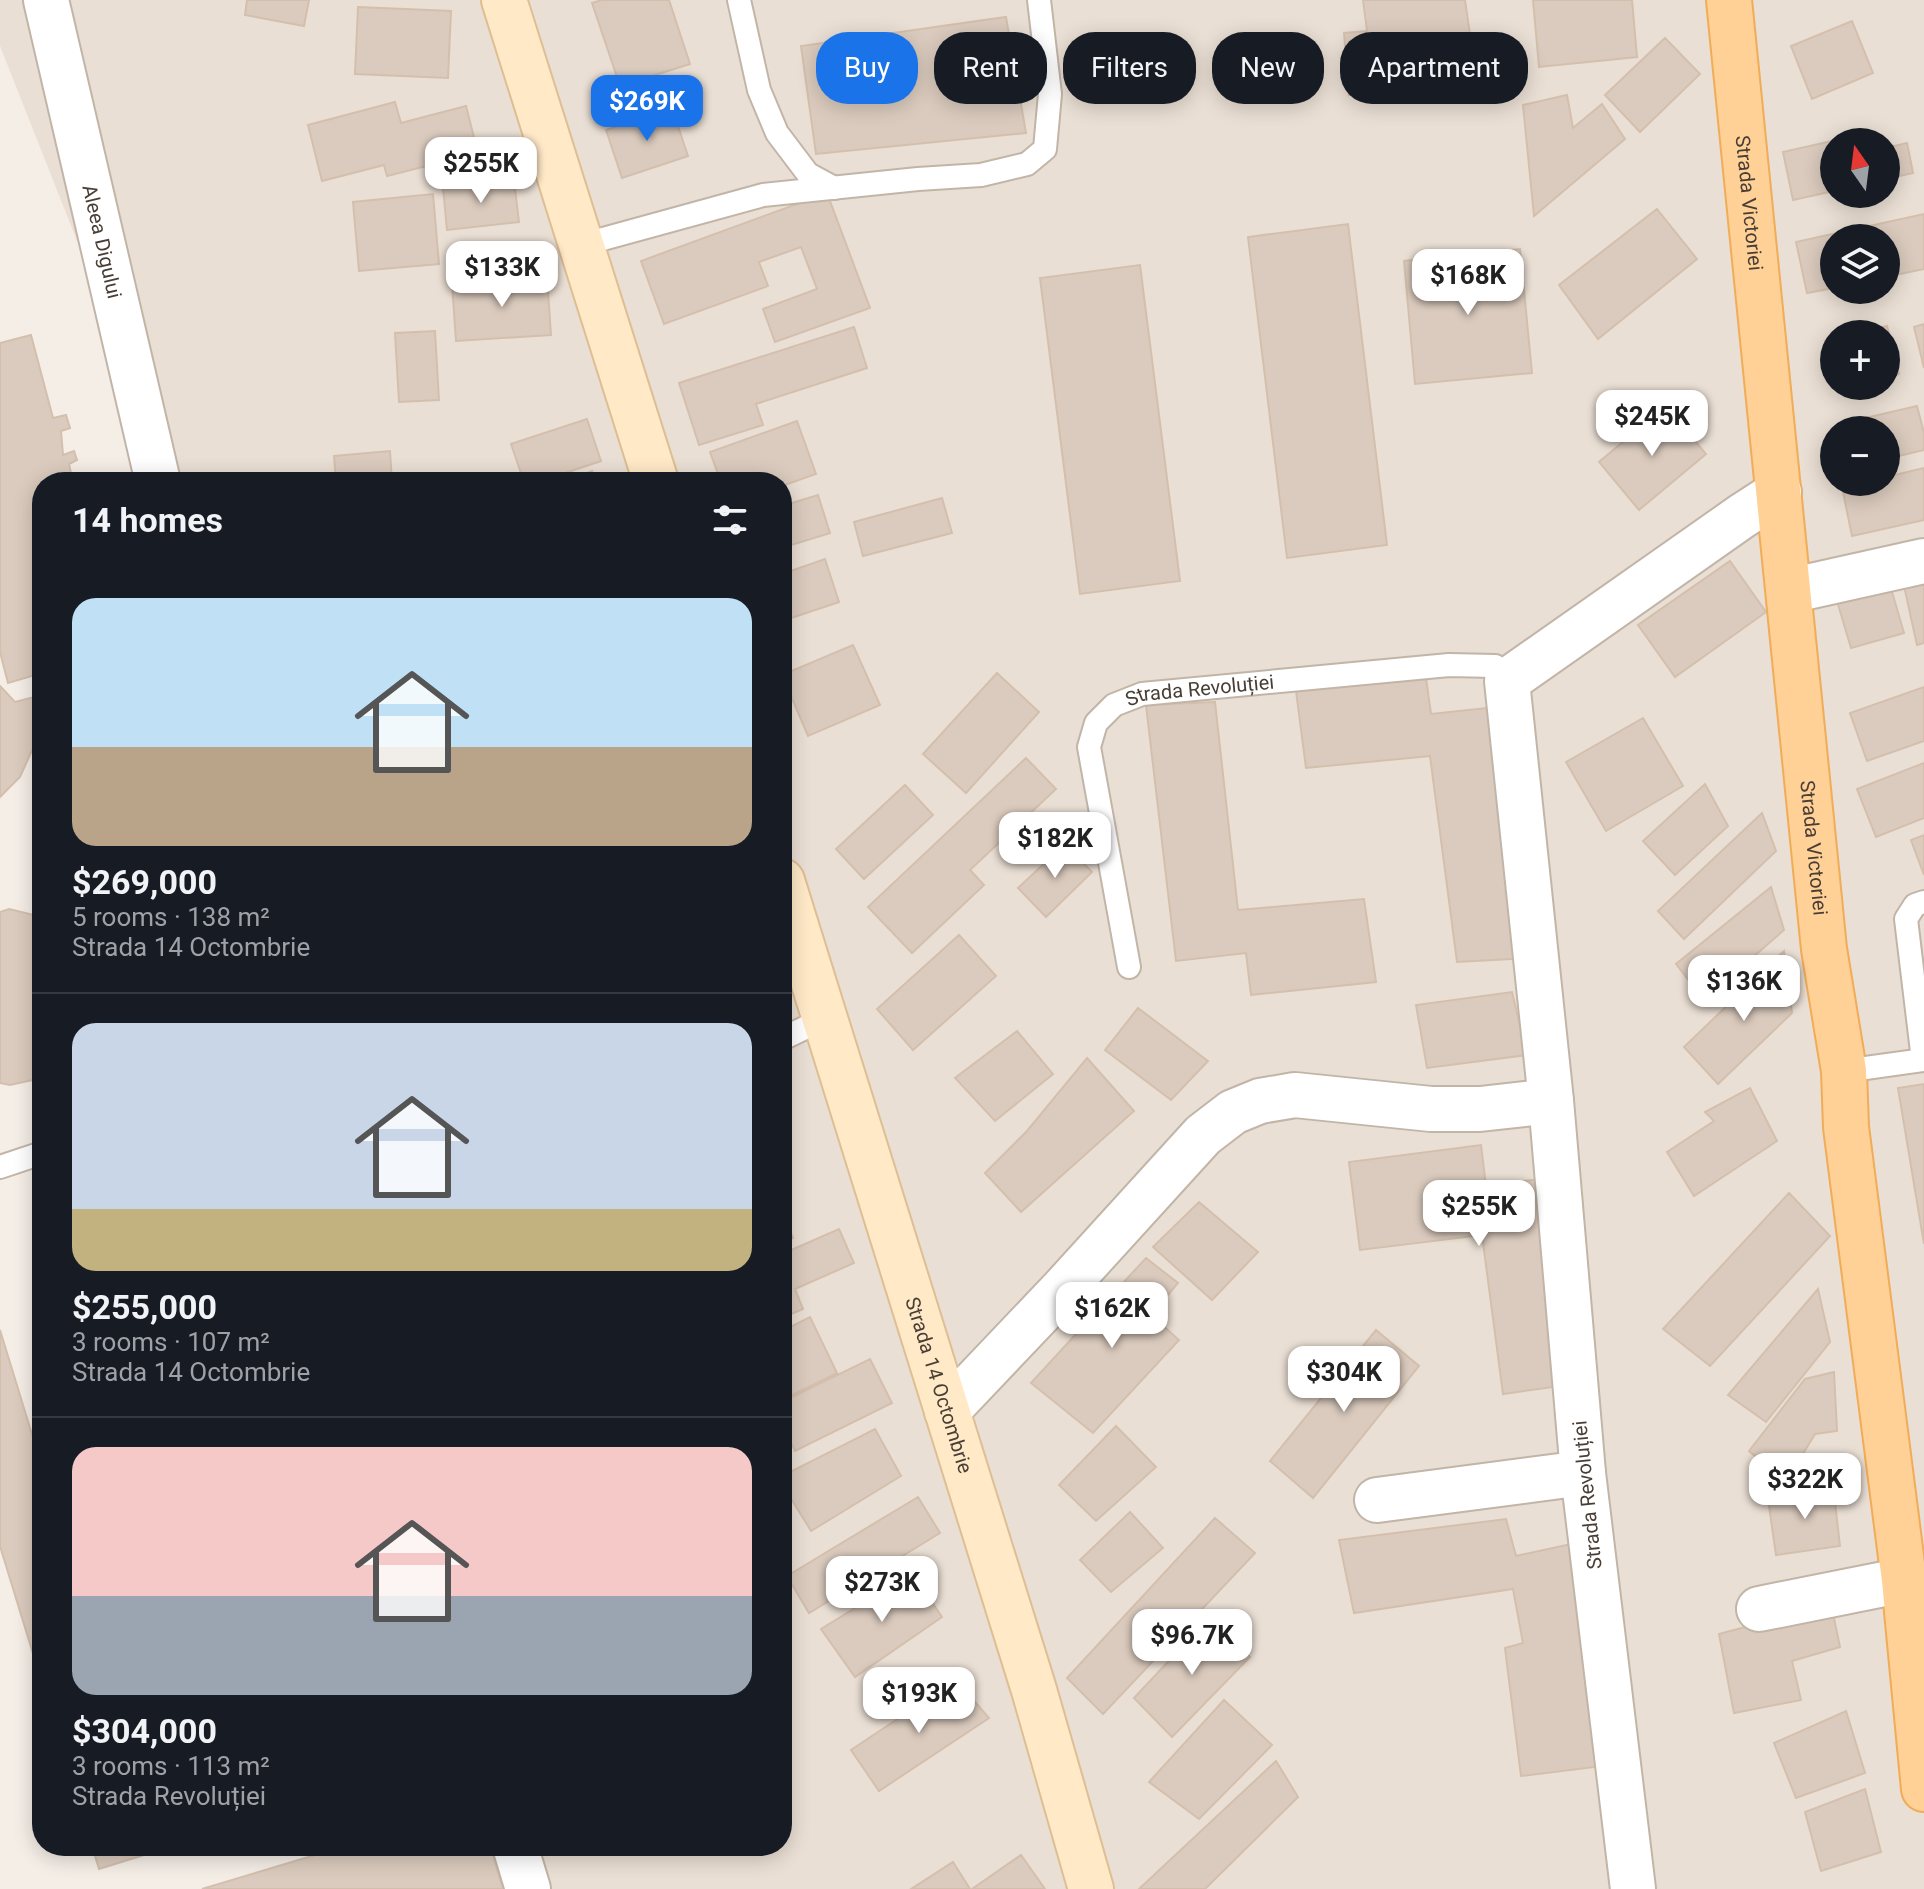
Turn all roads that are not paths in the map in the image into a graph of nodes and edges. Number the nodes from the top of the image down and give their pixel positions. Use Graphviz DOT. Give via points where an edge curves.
graph roads {
  1 [pos="46,0"];
  2 [pos="504,0"];
  3 [pos="739,0"];
  4 [pos="1039,0"];
  5 [pos="1729,0"];
  6 [pos="834,188"];
  7 [pos="581,245"];
  8 [pos="156,472"];
  9 [pos="653,472"];
  10 [pos="1779,492"];
  11 [pos="1924,561"];
  12 [pos="1789,591"];
  13 [pos="1507,681"];
  14 [pos="1924,902"];
  15 [pos="792,913"];
  16 [pos="1129,967"];
  17 [pos="825,1018"];
  18 [pos="792,1034"];
  19 [pos="1924,1060"];
  20 [pos="1844,1071"];
  21 [pos="1551,1101"];
  22 [pos="32,1156"];
  23 [pos="0,1167"];
  24 [pos="947,1411"];
  25 [pos="1583,1473"];
  26 [pos="1377,1500"];
  27 [pos="1904,1580"];
  28 [pos="1759,1609"];
  29 [pos="1924,1789"];
  30 [pos="518,1856"];
  31 [pos="528,1889"];
  32 [pos="1091,1889"];
  33 [pos="1633,1889"];
  1 -- 8 [label="street, Aleea Digului"];
  2 -- 7 [label="street"];
  3 -- 6 [label="lane" via="759,90 777,133 808,174"];
  4 -- 6 [label="lane" via="1050,94 1045,149 1027,164 981,175"];
  5 -- 10 [label="main road, Strada Victoriei"];
  6 -- 7 [label="lane" via="763,195"];
  7 -- 9 [label="street"];
  10 -- 12 [label="main road, Strada Victoriei"];
  10 -- 13 [label="street"];
  11 -- 12 [label="street"];
  12 -- 20 [label="main road, Strada Victoriei" via="1824,949"];
  13 -- 16 [label="lane, Strada Revoluției" via="1495,666 1449,665 1142,694 1114,705 1096,723 1089,747"];
  13 -- 21 [label="street, Strada Revoluției"];
  14 -- 19 [label="lane" via="1906,919"];
  15 -- 17 [label="street, Strada 14 Octombrie"];
  17 -- 18 [label="lane"];
  17 -- 24 [label="street, Strada 14 Octombrie"];
  19 -- 20 [label="lane"];
  20 -- 27 [label="main road, Strada Victoriei" via="1846,1127"];
  21 -- 24 [label="street" via="1431,1109 1295,1095 1233,1112 1203,1135"];
  21 -- 25 [label="street, Strada Revoluției"];
  22 -- 23 [label="lane"];
  24 -- 32 [label="street, Strada 14 Octombrie"];
  25 -- 26 [label="street"];
  25 -- 33 [label="street, Strada Revoluției"];
  27 -- 28 [label="street"];
  27 -- 29 [label="main road, Strada Victoriei"];
  30 -- 31 [label="street"];
}
